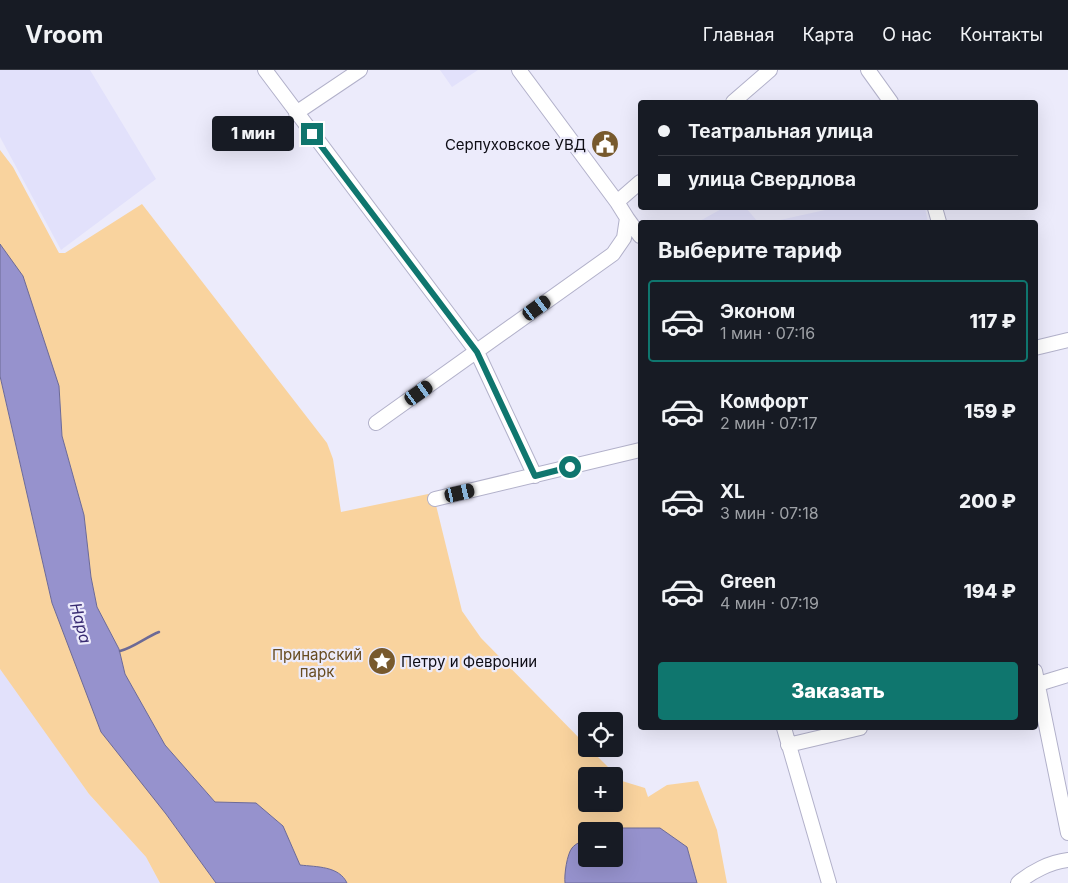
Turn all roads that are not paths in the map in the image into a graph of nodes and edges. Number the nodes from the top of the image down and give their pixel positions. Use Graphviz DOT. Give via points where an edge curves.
graph roads {
  1 [pos="265,70"];
  2 [pos="360,70"];
  3 [pos="519,70"];
  4 [pos="770,70"];
  5 [pos="868,70"];
  6 [pos="734,100"];
  7 [pos="890,100"];
  8 [pos="296,113"];
  9 [pos="638,184"];
  10 [pos="617,202"];
  11 [pos="627,218"];
  12 [pos="638,233"];
  13 [pos="1068,340"];
  14 [pos="1038,347"];
  15 [pos="477,352"];
  16 [pos="376,423"];
  17 [pos="638,450"];
  18 [pos="535,476"];
  19 [pos="435,499"];
  20 [pos="1068,675"];
  21 [pos="1038,680"];
  22 [pos="1038,690"];
  23 [pos="784,730"];
  24 [pos="852,730"];
  25 [pos="788,745"];
  26 [pos="1068,833"];
  27 [pos="1068,860"];
  28 [pos="829,883"];
  29 [pos="1018,883"];
  1 -- 8 [label="street"];
  2 -- 8 [label="street"];
  3 -- 10 [label="street"];
  4 -- 6 [label="street"];
  5 -- 7 [label="street"];
  8 -- 15 [label="street"];
  9 -- 10 [label="street"];
  10 -- 11 [label="street"];
  11 -- 12 [label="street"];
  11 -- 15 [label="street" via="624,238 613,254"];
  13 -- 14 [label="street"];
  15 -- 16 [label="street"];
  15 -- 18 [label="street"];
  17 -- 18 [label="street"];
  18 -- 19 [label="street"];
  20 -- 21 [label="street"];
  22 -- 26 [label="street"];
  23 -- 25 [label="street"];
  24 -- 25 [label="street"];
  25 -- 28 [label="street"];
  27 -- 29 [label="street" via="1039,869"];
}
